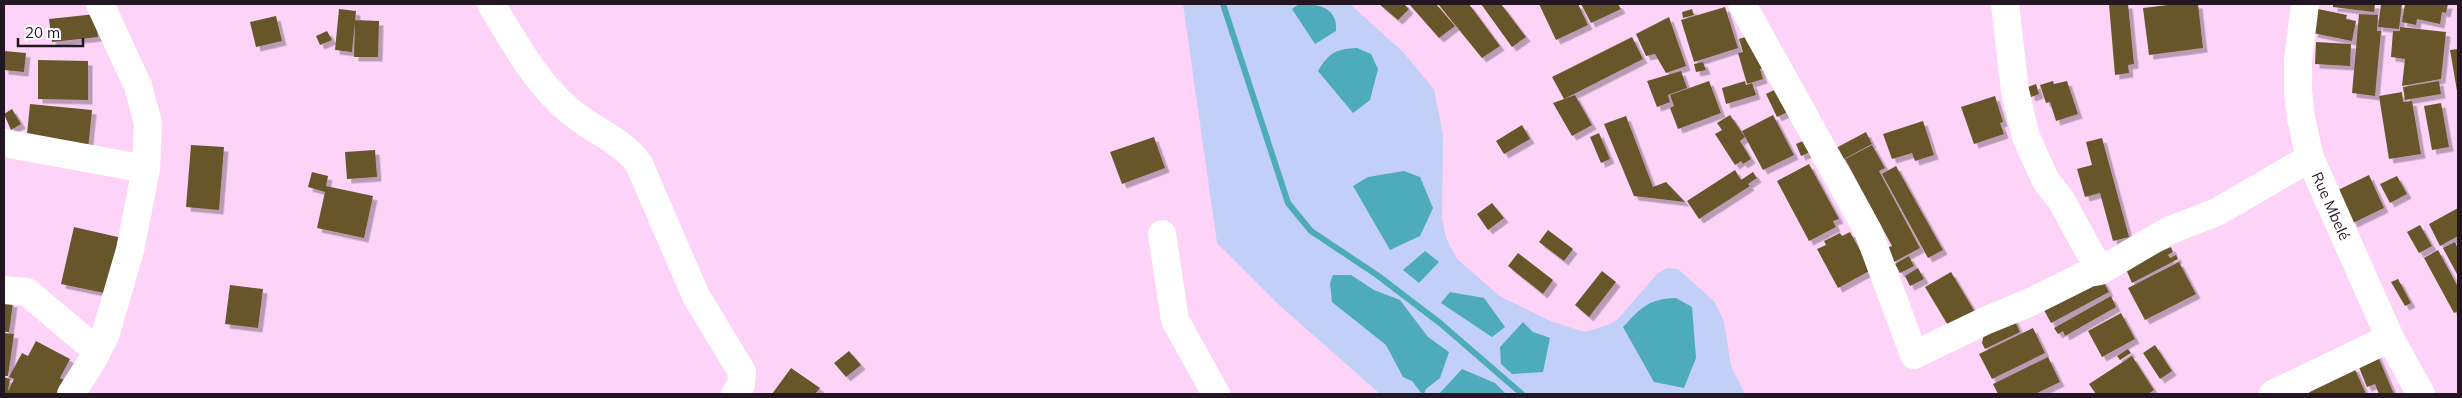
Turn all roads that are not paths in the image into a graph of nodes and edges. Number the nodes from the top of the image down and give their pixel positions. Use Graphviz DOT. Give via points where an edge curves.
graph roads {
  1 [pos="100,4"];
  2 [pos="491,4"];
  3 [pos="1742,4"];
  4 [pos="2005,4"];
  5 [pos="2304,4"];
  6 [pos="4,143"];
  7 [pos="2310,158"];
  8 [pos="146,170"];
  9 [pos="1162,234"];
  10 [pos="2100,271"];
  11 [pos="4,290"];
  12 [pos="2390,338"];
  13 [pos="97,351"];
  14 [pos="71,394"];
  15 [pos="735,394"];
  16 [pos="1216,394"];
  17 [pos="2273,394"];
  18 [pos="2421,394"];
  1 -- 8 [label="street" via="138,86 148,123"];
  2 -- 15 [label="street" via="546,90 628,150 639,164 696,296 742,372 741,385"];
  3 -- 10 [label="street" via="1868,231 1914,355 2089,273"];
  4 -- 10 [label="street" via="2015,91 2026,137 2046,181 2061,200"];
  5 -- 7 [label="street, Rue Mbelé" via="2298,91"];
  6 -- 8 [label="street"];
  7 -- 10 [label="street" via="2217,212 2168,231"];
  7 -- 12 [label="street, Rue Mbelé"];
  8 -- 13 [label="street" via="130,250 105,336"];
  9 -- 16 [label="street" via="1175,320"];
  11 -- 13 [label="street" via="27,292"];
  12 -- 17 [label="street"];
  12 -- 18 [label="street, Rue Mbelé"];
  13 -- 14 [label="street"];
}
